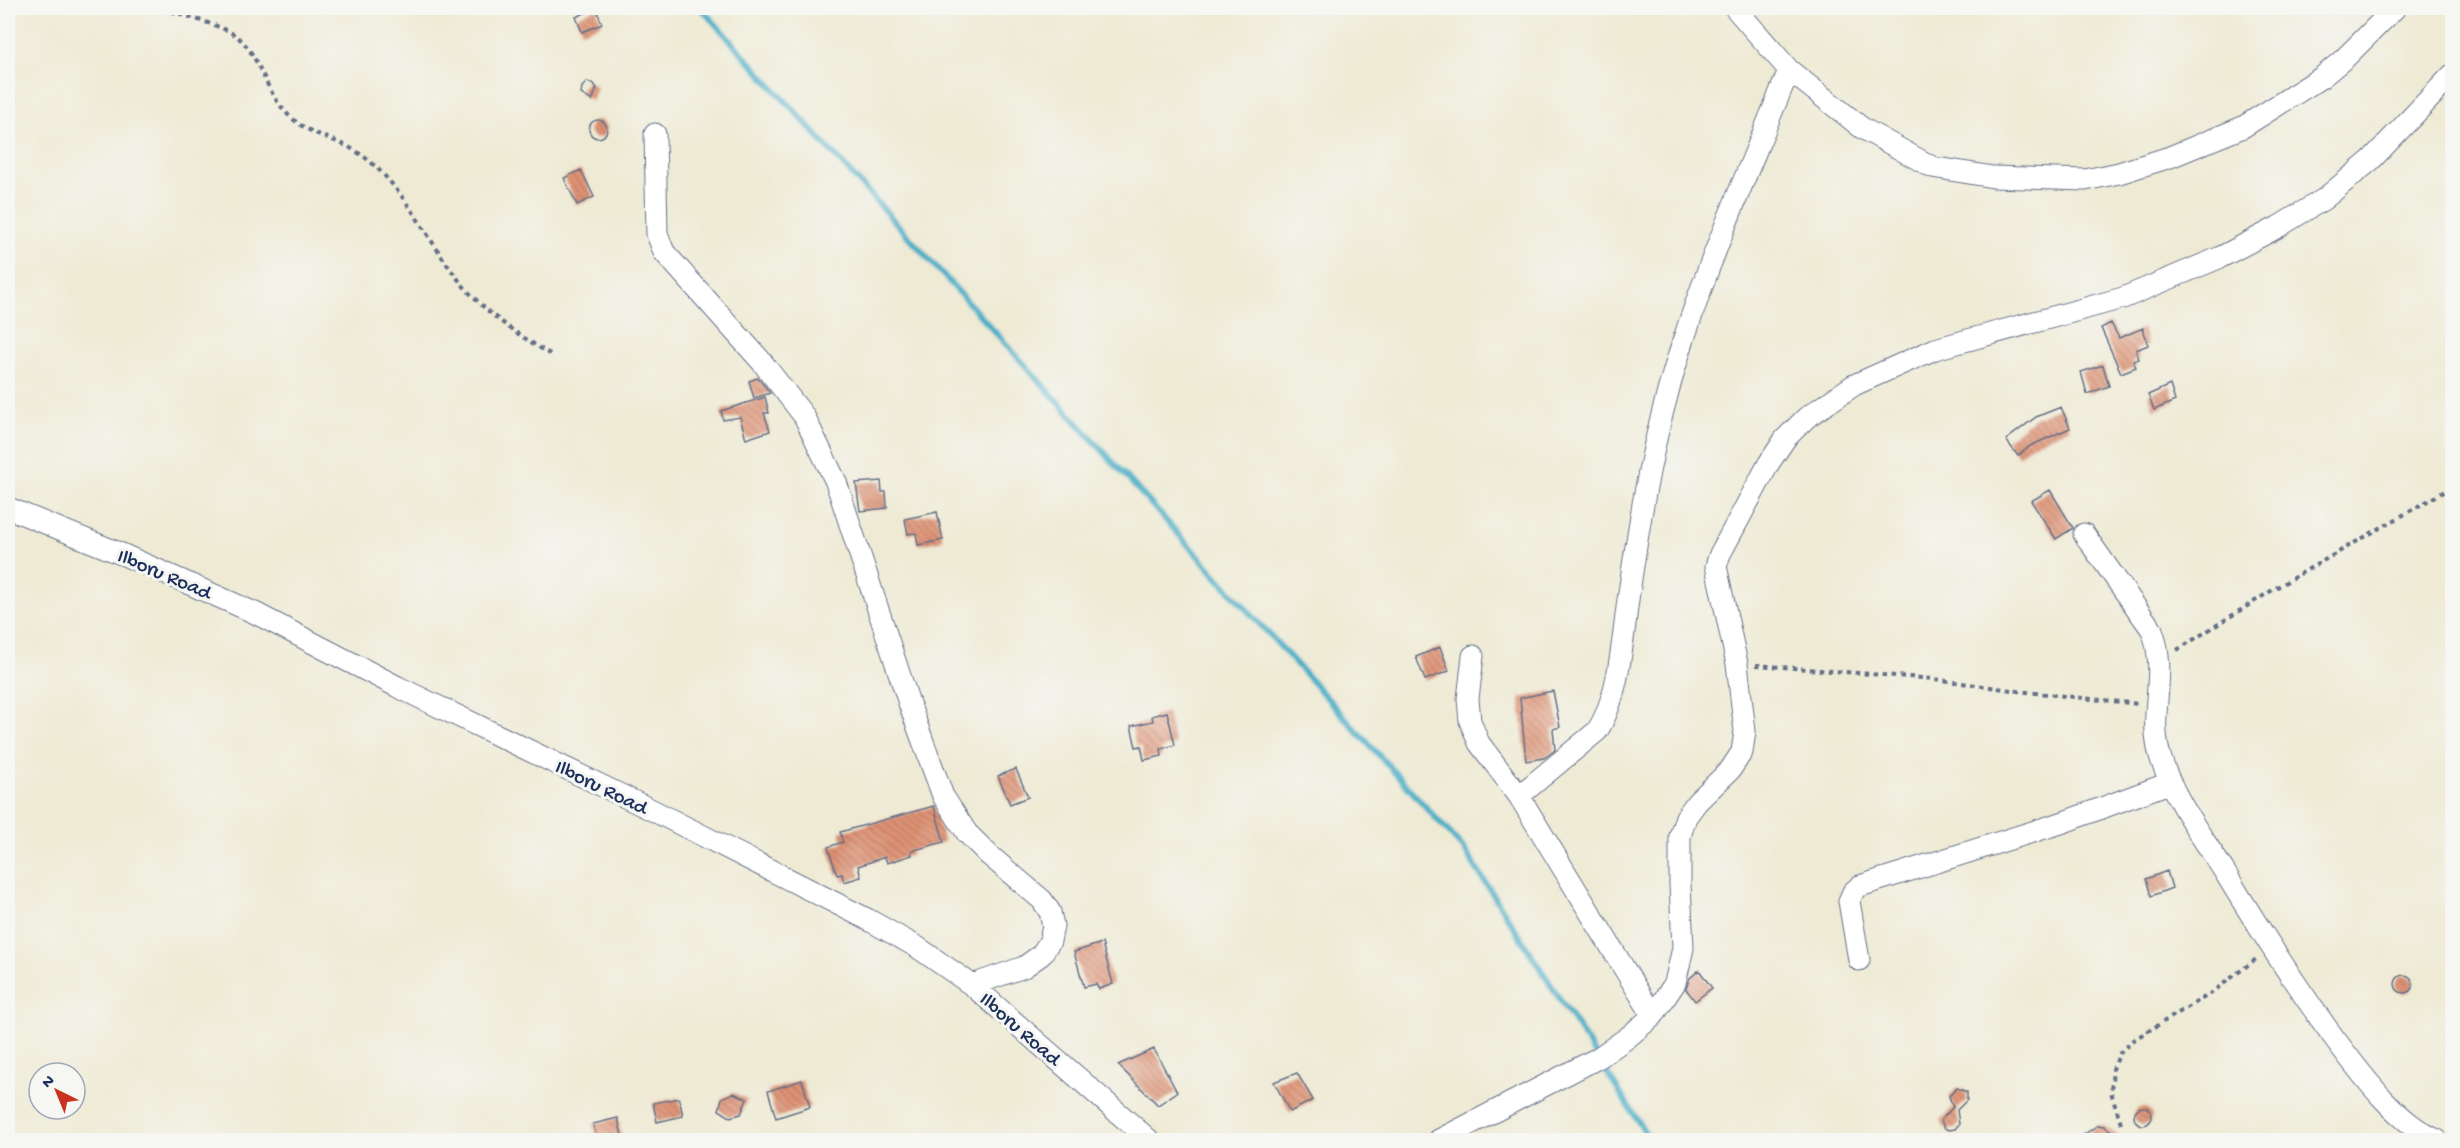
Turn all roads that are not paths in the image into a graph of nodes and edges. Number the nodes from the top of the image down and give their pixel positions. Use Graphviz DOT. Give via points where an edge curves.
graph roads {
  1 [pos="1735,8"];
  2 [pos="2394,8"];
  3 [pos="1790,70"];
  4 [pos="2452,75"];
  5 [pos="655,134"];
  6 [pos="8,508"];
  7 [pos="2084,534"];
  8 [pos="1473,656"];
  9 [pos="2169,783"];
  10 [pos="1519,796"];
  11 [pos="1859,960"];
  12 [pos="972,985"];
  13 [pos="1653,1016"];
  14 [pos="1149,1140"];
  15 [pos="1439,1140"];
  16 [pos="2438,1140"];
  1 -- 3 [label="street"];
  2 -- 3 [label="street" via="2322,77 2243,127 2170,157 2085,180 1993,177 1932,167 1862,128"];
  3 -- 10 [label="street" via="1701,290 1665,404 1636,544 1614,692 1597,731"];
  4 -- 13 [label="street" via="2371,160 2324,199 2278,227 2221,257 2123,298 1935,350 1854,386 1806,418 1785,439 1716,566 1737,664 1745,731 1742,752 1730,770 1697,802 1680,836 1683,948 1675,983"];
  5 -- 12 [label="street" via="657,234 664,252 762,362 804,416 836,482 943,796 967,833 1042,900 1050,912 1053,927 1041,955 1024,967"];
  6 -- 12 [label="street, Ilboru Road" via="272,621 867,919"];
  7 -- 9 [label="street" via="2152,630 2160,661 2157,740"];
  8 -- 10 [label="street" via="1468,699 1470,722 1479,743"];
  9 -- 11 [label="street" via="2064,822 1860,885 1849,901"];
  9 -- 16 [label="street" via="2270,946 2358,1070 2406,1120"];
  10 -- 13 [label="street"];
  12 -- 14 [label="street, Ilboru Road"];
  13 -- 15 [label="street" via="1598,1058"];
}
